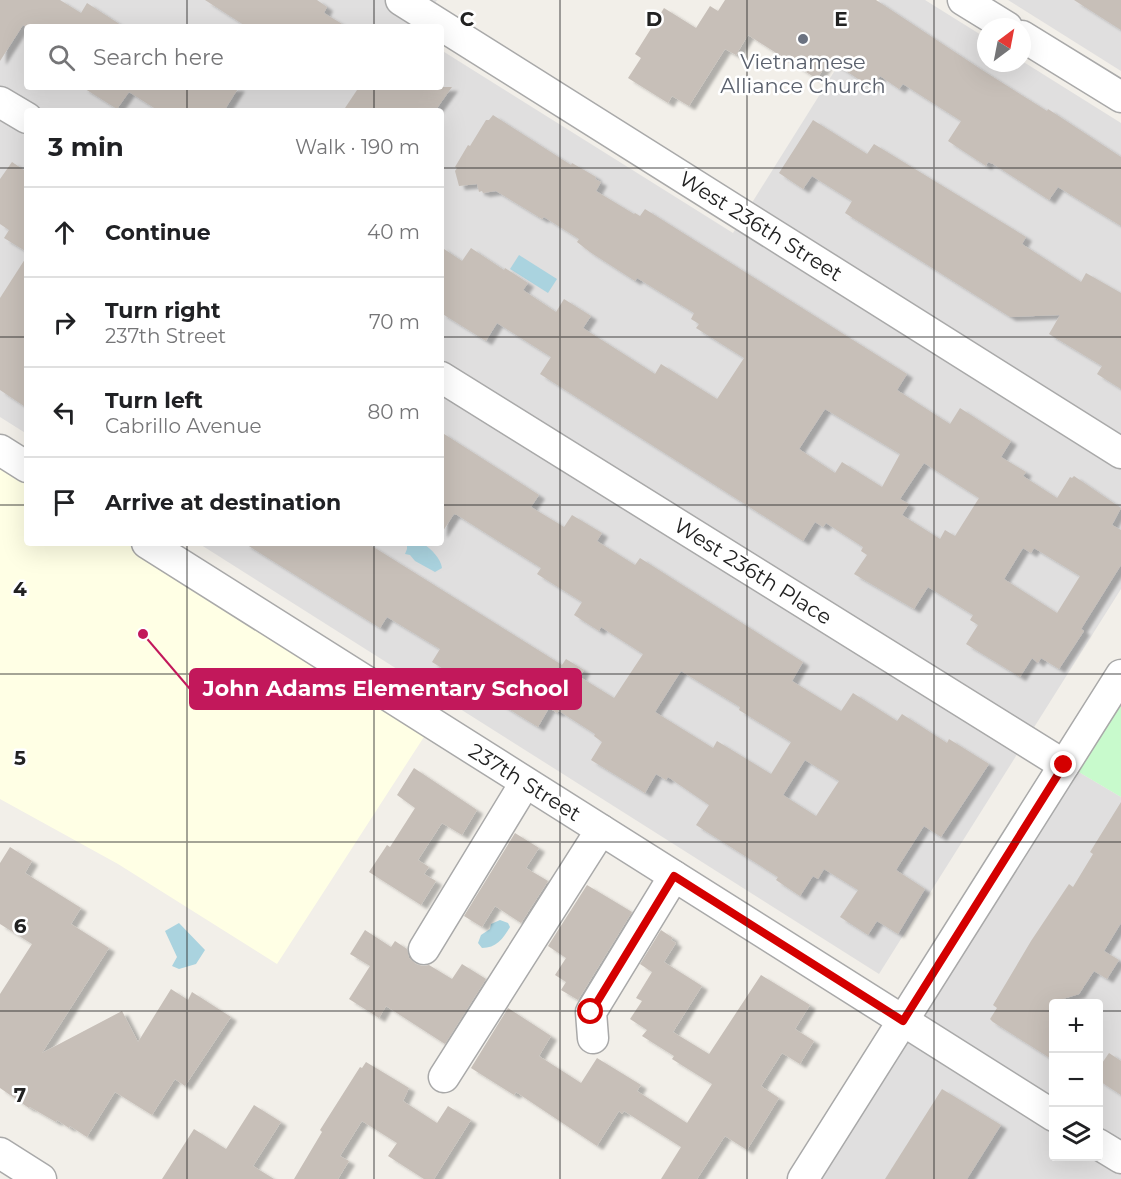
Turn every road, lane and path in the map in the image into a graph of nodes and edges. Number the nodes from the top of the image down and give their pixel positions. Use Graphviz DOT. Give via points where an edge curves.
graph roads {
  1 [pos="401,0"];
  2 [pos="963,0"];
  3 [pos="992,18"];
  4 [pos="439,24"];
  5 [pos="444,27"];
  6 [pos="1031,42"];
  7 [pos="1121,97"];
  8 [pos="0,102"];
  9 [pos="24,116"];
  10 [pos="444,379"];
  11 [pos="0,450"];
  12 [pos="1121,453"];
  13 [pos="24,465"];
  14 [pos="152,546"];
  15 [pos="1121,675"];
  16 [pos="1064,765"];
  17 [pos="525,783"];
  18 [pos="601,830"];
  19 [pos="674,876"];
  20 [pos="424,949"];
  21 [pos="903,1021"];
  22 [pos="593,1038"];
  23 [pos="444,1077"];
  24 [pos="1049,1113"];
  25 [pos="1103,1147"];
  26 [pos="0,1153"];
  27 [pos="1121,1158"];
  28 [pos="41,1179"];
  29 [pos="804,1179"];
  1 -- 4 [label="street, West 236th Street"];
  2 -- 3 [label="street"];
  5 -- 12 [label="street, West 236th Street"];
  6 -- 7 [label="street"];
  8 -- 9 [label="street"];
  10 -- 16 [label="street, West 236th Place"];
  11 -- 13 [label="street"];
  14 -- 17 [label="street, 237th Street"];
  15 -- 16 [label="street"];
  16 -- 21 [label="street"];
  17 -- 18 [label="street, 237th Street"];
  17 -- 20 [label="street"];
  18 -- 19 [label="street, 237th Street"];
  18 -- 23 [label="street"];
  19 -- 21 [label="street, 237th Street"];
  19 -- 22 [label="street" via="591,1012"];
  21 -- 24 [label="street, 237th Street"];
  21 -- 29 [label="street"];
  25 -- 27 [label="street"];
  26 -- 28 [label="street"];
}
